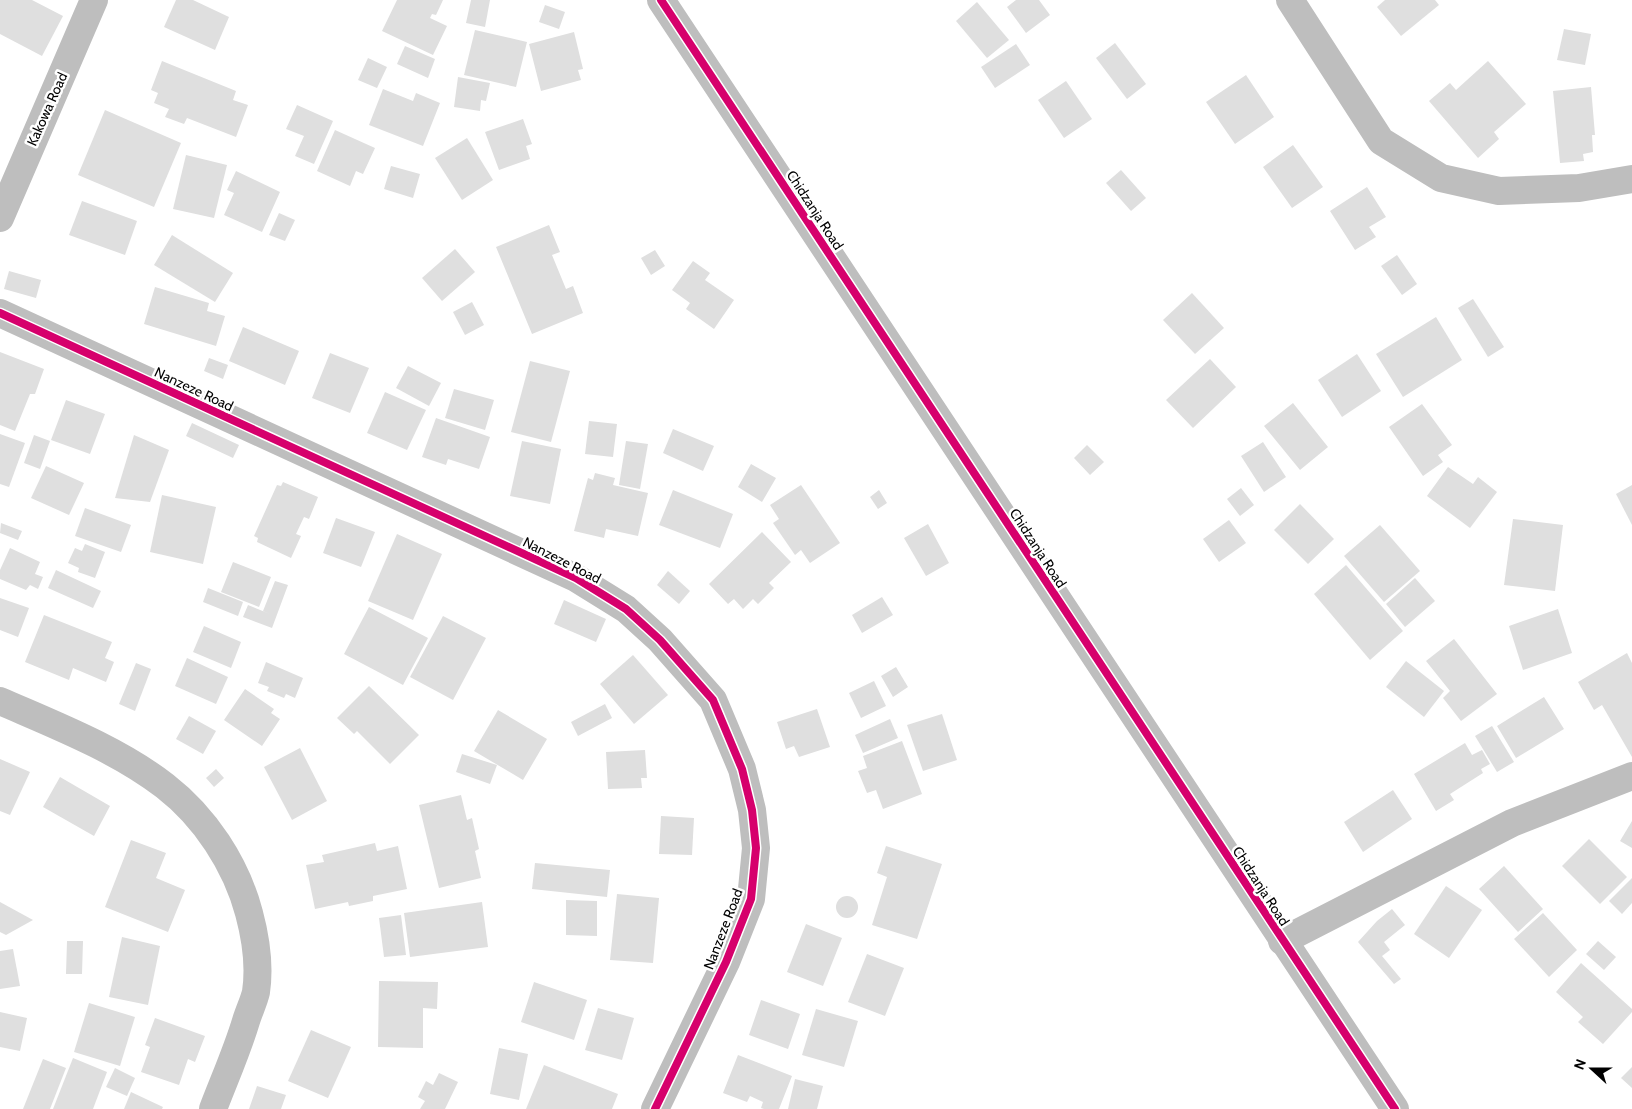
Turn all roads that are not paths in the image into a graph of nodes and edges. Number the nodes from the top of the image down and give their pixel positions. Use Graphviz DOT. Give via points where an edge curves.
graph roads {
  1 [pos="94,0"];
  2 [pos="661,0"];
  3 [pos="1290,0"];
  4 [pos="1632,179"];
  5 [pos="0,218"];
  6 [pos="0,313"];
  7 [pos="0,701"];
  8 [pos="1632,776"];
  9 [pos="1282,941"];
  10 [pos="212,1109"];
  11 [pos="655,1109"];
  12 [pos="1394,1109"];
  1 -- 5 [label="street, Kakowa Road"];
  2 -- 9 [label="street, Chidzanja Road"];
  3 -- 4 [label="street" via="1382,141 1441,178 1498,191 1579,188"];
  6 -- 11 [label="street, Nanzeze Road" via="576,578 626,609 660,640 713,700 742,769 752,810 756,848 751,899 726,962"];
  7 -- 10 [label="street" via="76,734 165,786 196,816 232,866 254,933 258,964 256,993"];
  8 -- 9 [label="street" via="1512,823"];
  9 -- 12 [label="street, Chidzanja Road"];
}
